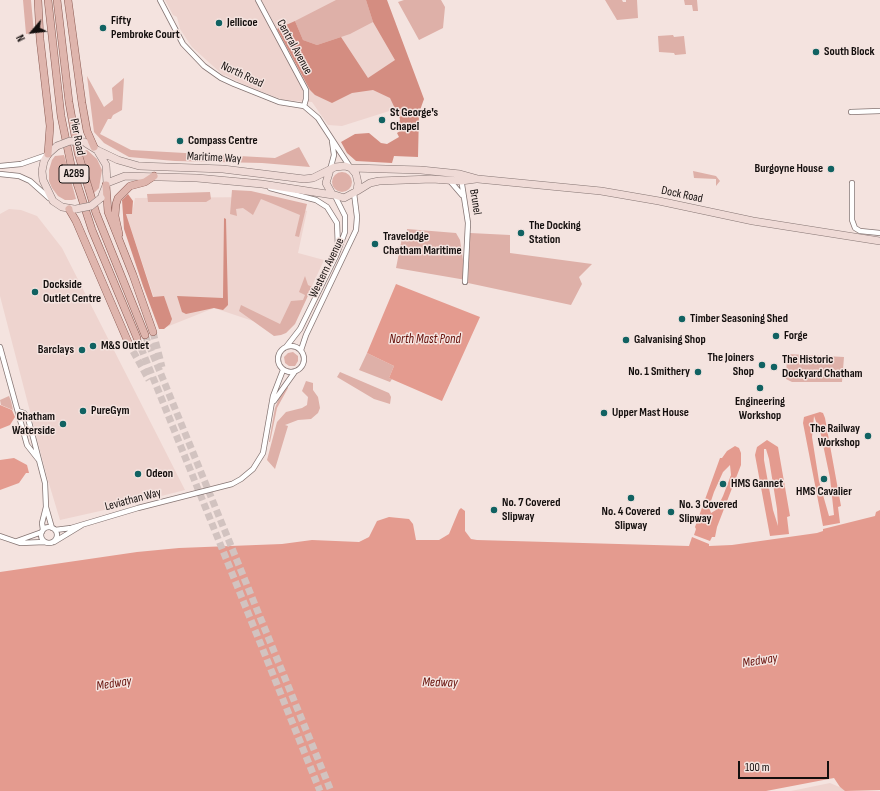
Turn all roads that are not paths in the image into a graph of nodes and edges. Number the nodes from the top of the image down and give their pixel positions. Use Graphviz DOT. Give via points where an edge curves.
graph roads {
  1 [pos="38,0"];
  2 [pos="48,0"];
  3 [pos="57,0"];
  4 [pos="68,0"];
  5 [pos="160,0"];
  6 [pos="258,0"];
  7 [pos="304,106"];
  8 [pos="880,111"];
  9 [pos="851,112"];
  10 [pos="332,141"];
  11 [pos="96,148"];
  12 [pos="48,154"];
  13 [pos="0,166"];
  14 [pos="350,168"];
  15 [pos="330,170"];
  16 [pos="0,174"];
  17 [pos="154,176"];
  18 [pos="461,178"];
  19 [pos="450,180"];
  20 [pos="852,183"];
  21 [pos="107,184"];
  22 [pos="262,184"];
  23 [pos="356,192"];
  24 [pos="334,195"];
  25 [pos="464,198"];
  26 [pos="55,203"];
  27 [pos="73,209"];
  28 [pos="880,233"];
  29 [pos="118,236"];
  30 [pos="880,241"];
  31 [pos="336,256"];
  32 [pos="465,282"];
  33 [pos="153,332"];
  34 [pos="145,335"];
  35 [pos="137,338"];
  36 [pos="128,342"];
  37 [pos="0,347"];
  38 [pos="286,347"];
  39 [pos="301,350"];
  40 [pos="283,370"];
  41 [pos="294,373"];
  42 [pos="274,401"];
  43 [pos="18,412"];
  44 [pos="39,460"];
  45 [pos="46,507"];
  46 [pos="84,524"];
  47 [pos="54,529"];
  48 [pos="42,531"];
  49 [pos="0,536"];
  50 [pos="17,541"];
  51 [pos="46,542"];
  52 [pos="54,542"];
  1 -- 12 [label="main road" via="50,126"];
  2 -- 35 [label="main road, Pier Road / A289" via="61,116 71,165 92,230"];
  3 -- 34 [label="main road, Pier Road / A289" via="78,153 96,213"];
  4 -- 11 [label="main road" via="87,131"];
  5 -- 7 [label="street, North Road" via="183,44 204,66 221,78 279,102"];
  6 -- 7 [label="street, Central Avenue" via="306,90"];
  7 -- 10 [label="street" via="318,118"];
  8 -- 9 [label="street"];
  10 -- 14 [label="street"];
  10 -- 15 [label="street" via="334,154"];
  11 -- 12 [label="street, bridge" via="84,142 70,141 57,146"];
  11 -- 15 [label="street, Maritime Way" via="118,160 141,166 230,169 307,179"];
  11 -- 21 [label="street" via="106,165"];
  12 -- 13 [label="street" via="21,164"];
  12 -- 26 [label="street" via="42,168 42,176"];
  14 -- 15 [label="street" via="339,166"];
  14 -- 18 [label="street, Dock Road" via="421,170"];
  14 -- 23 [label="street" via="358,178"];
  15 -- 24 [label="street" via="326,183"];
  16 -- 26 [label="street" via="30,180"];
  17 -- 21 [label="street, Maritime Way" via="125,176"];
  17 -- 22 [label="street, Maritime Way"];
  17 -- 29 [label="main road" via="145,182 130,186 118,198 115,209"];
  18 -- 19 [label="street, Dock Road"];
  18 -- 25 [label="street, Brunel"];
  18 -- 30 [label="street, Dock Road" via="601,191 659,200 753,221"];
  19 -- 23 [label="street, Dock Road" via="378,181"];
  19 -- 25 [label="street"];
  20 -- 28 [label="street" via="852,220 856,230"];
  21 -- 27 [label="street, bridge" via="101,198 91,206"];
  21 -- 29 [label="main road" via="108,212"];
  22 -- 24 [label="street, Maritime Way"];
  22 -- 31 [label="street" via="316,200 328,207 337,225"];
  23 -- 24 [label="street" via="344,198"];
  23 -- 39 [label="street, Western Avenue" via="356,230 306,334"];
  24 -- 31 [label="street, Western Avenue" via="346,222"];
  25 -- 32 [label="street, Brunel" via="468,223"];
  26 -- 27 [label="street"];
  27 -- 36 [label="main road"];
  29 -- 33 [label="main road"];
  31 -- 38 [label="street, Western Avenue" via="300,329"];
  37 -- 43 [label="street"];
  38 -- 39 [label="street" via="294,346"];
  38 -- 40 [label="street" via="278,356 278,363"];
  39 -- 41 [label="street" via="304,365"];
  40 -- 41 [label="street"];
  40 -- 42 [label="street, Leviathan Way" via="273,396"];
  41 -- 42 [label="street, Leviathan Way"];
  42 -- 46 [label="street, Leviathan Way" via="263,453 253,469 241,479 232,484"];
  43 -- 44 [label="street" via="28,447"];
  43 -- 44 [label="street" via="24,413 28,418"];
  44 -- 45 [label="street" via="45,483"];
  45 -- 47 [label="street"];
  45 -- 48 [label="street"];
  46 -- 47 [label="street, Leviathan Way"];
  46 -- 52 [label="street, Leviathan Way"];
  47 -- 48 [label="street" via="47,527"];
  47 -- 52 [label="street" via="57,536"];
  48 -- 50 [label="street"];
  48 -- 51 [label="street" via="41,537"];
  49 -- 50 [label="street"];
  50 -- 51 [label="street"];
  51 -- 52 [label="street"];
}
